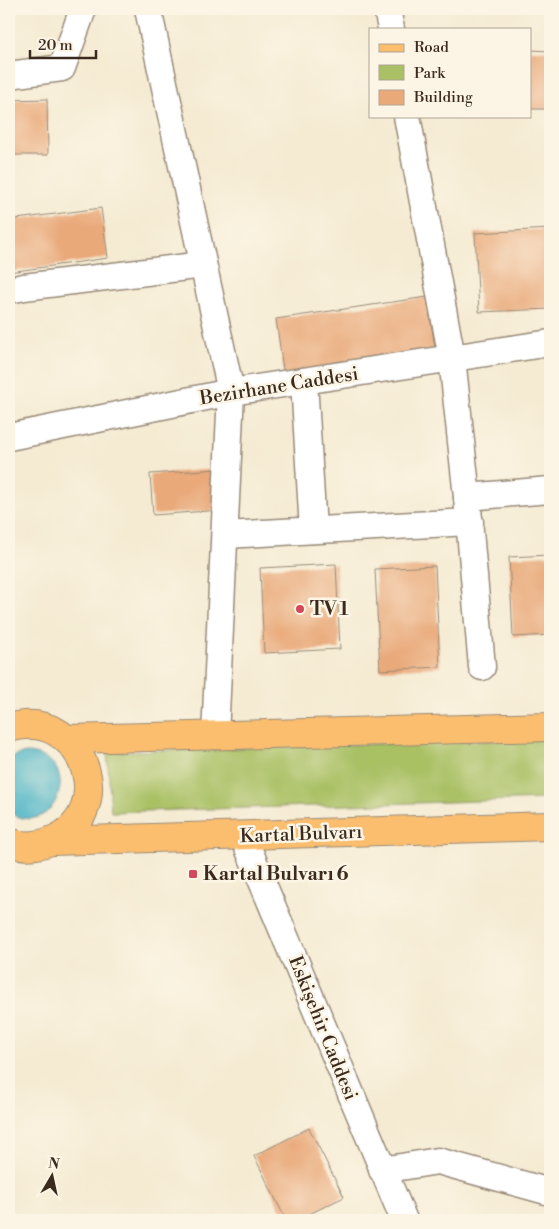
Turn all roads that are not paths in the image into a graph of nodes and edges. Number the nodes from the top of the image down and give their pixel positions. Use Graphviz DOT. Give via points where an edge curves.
graph roads {
  1 [pos="83,9"];
  2 [pos="148,9"];
  3 [pos="387,9"];
  4 [pos="391,28"];
  5 [pos="9,75"];
  6 [pos="407,118"];
  7 [pos="203,265"];
  8 [pos="9,290"];
  9 [pos="550,343"];
  10 [pos="452,358"];
  11 [pos="304,381"];
  12 [pos="231,392"];
  13 [pos="9,436"];
  14 [pos="550,490"];
  15 [pos="468,509"];
  16 [pos="313,530"];
  17 [pos="224,535"];
  18 [pos="482,667"];
  19 [pos="14,723"];
  20 [pos="550,727"];
  21 [pos="215,736"];
  22 [pos="67,739"];
  23 [pos="550,826"];
  24 [pos="244,836"];
  25 [pos="25,846"];
  26 [pos="382,1170"];
  27 [pos="550,1192"];
  28 [pos="404,1220"];
  1 -- 5 [label="street" via="62,68"];
  2 -- 7 [label="street"];
  3 -- 4 [label="street"];
  6 -- 10 [label="street"];
  7 -- 8 [label="street"];
  7 -- 12 [label="street"];
  9 -- 10 [label="street, Bezirhane Caddesi"];
  10 -- 11 [label="street, Bezirhane Caddesi"];
  10 -- 15 [label="street"];
  11 -- 12 [label="street, Bezirhane Caddesi"];
  11 -- 16 [label="street"];
  12 -- 13 [label="street, Bezirhane Caddesi"];
  12 -- 17 [label="street"];
  14 -- 15 [label="street"];
  15 -- 16 [label="street"];
  15 -- 18 [label="street"];
  16 -- 17 [label="street"];
  17 -- 21 [label="street"];
  19 -- 22 [label="main road" via="40,726"];
  20 -- 21 [label="main road"];
  21 -- 22 [label="main road"];
  22 -- 25 [label="main road" via="84,762 88,776 86,805 70,829"];
  23 -- 24 [label="main road, Kartal Bulvarı"];
  24 -- 25 [label="main road, Kartal Bulvarı"];
  24 -- 26 [label="street, Eskişehir Caddesi"];
  26 -- 27 [label="street" via="438,1161"];
  26 -- 28 [label="street, Eskişehir Caddesi"];
}
